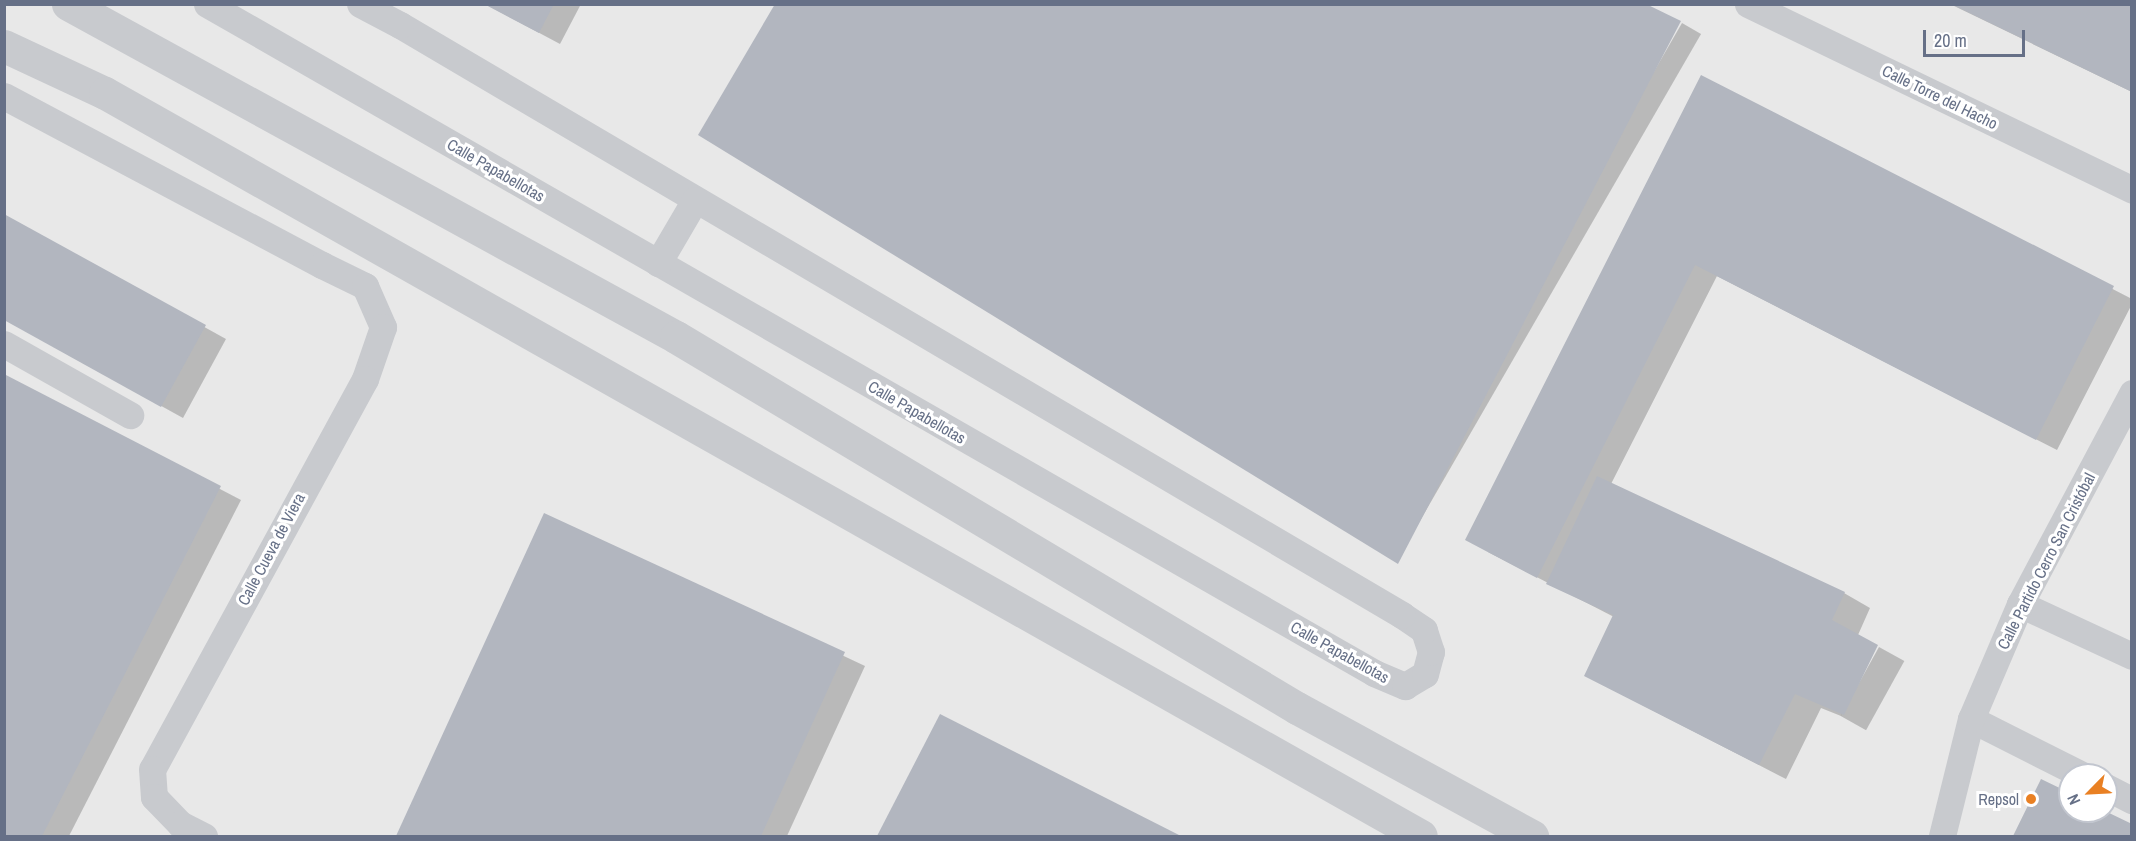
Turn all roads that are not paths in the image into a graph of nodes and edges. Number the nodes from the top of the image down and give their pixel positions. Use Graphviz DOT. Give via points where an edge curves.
graph roads {
  1 [pos="68,4"];
  2 [pos="207,4"];
  3 [pos="360,4"];
  4 [pos="1748,4"];
  5 [pos="4,46"];
  6 [pos="4,96"];
  7 [pos="2132,190"];
  8 [pos="695,200"];
  9 [pos="658,263"];
  10 [pos="4,344"];
  11 [pos="2132,393"];
  12 [pos="130,415"];
  13 [pos="2020,604"];
  14 [pos="2132,656"];
  15 [pos="1971,719"];
  16 [pos="2058,763"];
  17 [pos="2118,793"];
  18 [pos="2132,800"];
  19 [pos="204,837"];
  20 [pos="1421,837"];
  21 [pos="1532,837"];
  22 [pos="1942,837"];
  1 -- 21 [label="street" via="676,337 1297,708"];
  2 -- 9 [label="street, Calle Papabellotas"];
  3 -- 8 [label="street, Calle Papabellotas"];
  4 -- 7 [label="street, Calle Torre del Hacho"];
  5 -- 20 [label="street" via="105,93"];
  6 -- 19 [label="street, Calle Cueva de Viera" via="365,286 383,327 365,379 152,769 154,796 180,824"];
  8 -- 9 [label="street"];
  8 -- 9 [label="street, Calle Papabellotas" via="1402,615 1424,630 1431,652 1425,674 1405,686 1374,673"];
  10 -- 12 [label="street"];
  11 -- 13 [label="street, Calle Partido Cerro San Cristóbal"];
  13 -- 14 [label="street"];
  13 -- 15 [label="street, Calle Partido Cerro San Cristóbal"];
  15 -- 16 [label="street"];
  15 -- 22 [label="street, Calle Partido Cerro San Cristóbal"];
  17 -- 18 [label="street"];
}
